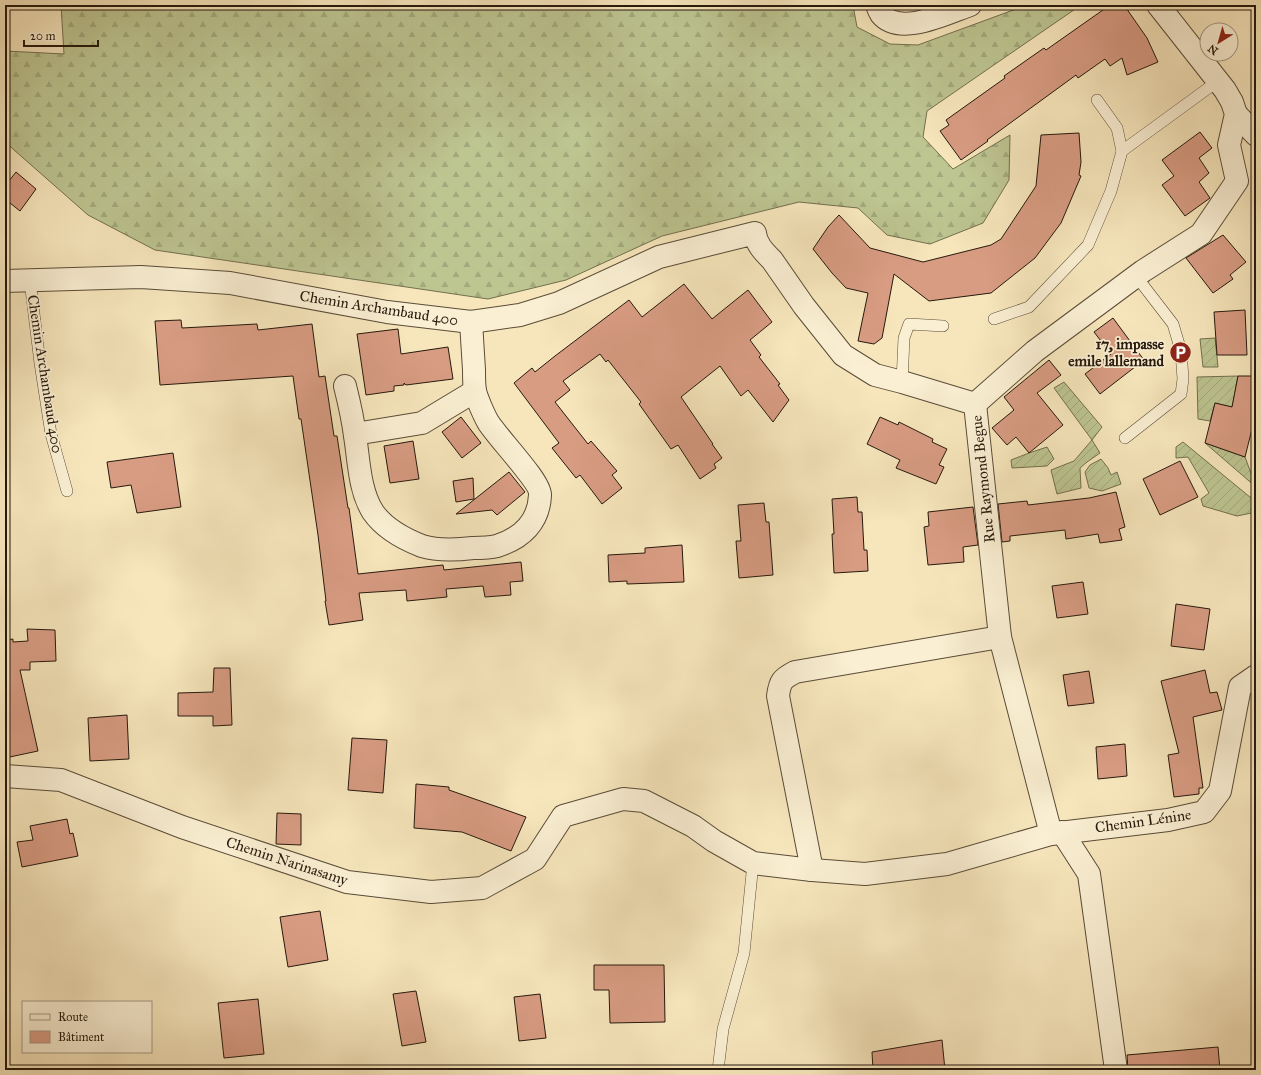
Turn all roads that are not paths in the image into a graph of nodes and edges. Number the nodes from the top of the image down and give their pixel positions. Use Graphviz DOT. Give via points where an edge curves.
graph roads {
  1 [pos="877,5"];
  2 [pos="970,5"];
  3 [pos="1158,5"];
  4 [pos="1218,81"];
  5 [pos="1097,100"];
  6 [pos="1236,114"];
  7 [pos="1256,135"];
  8 [pos="1122,151"];
  9 [pos="1136,276"];
  10 [pos="30,280"];
  11 [pos="5,281"];
  12 [pos="994,319"];
  13 [pos="471,322"];
  14 [pos="943,326"];
  15 [pos="902,382"];
  16 [pos="345,386"];
  17 [pos="475,391"];
  18 [pos="975,404"];
  19 [pos="355,434"];
  20 [pos="1125,438"];
  21 [pos="67,491"];
  22 [pos="1000,637"];
  23 [pos="1256,676"];
  24 [pos="5,776"];
  25 [pos="1056,833"];
  26 [pos="753,863"];
  27 [pos="812,870"];
  28 [pos="718,1070"];
  29 [pos="1116,1070"];
  1 -- 2 [label="street" via="880,13 891,21 906,24 922,22"];
  3 -- 4 [label="street"];
  4 -- 6 [label="street" via="1232,102"];
  4 -- 8 [label="lane"];
  5 -- 8 [label="lane" via="1117,128"];
  6 -- 7 [label="street"];
  6 -- 9 [label="street, Rue Raymond Begue" via="1229,144 1237,181 1201,234"];
  8 -- 12 [label="lane" via="1112,191 1088,245 1029,307"];
  9 -- 18 [label="street, Rue Raymond Begue" via="1035,352"];
  9 -- 20 [label="lane" via="1173,324 1180,351 1183,379 1181,394"];
  10 -- 11 [label="street, Chemin Archambaud 400"];
  10 -- 13 [label="street, Chemin Archambaud 400" via="141,277 230,283 388,312"];
  10 -- 21 [label="lane, Chemin Archambaud 400" via="51,434"];
  13 -- 15 [label="street, Chemin Archambaud 400" via="520,315 559,304 660,257 755,233 755,240 843,356 875,375"];
  13 -- 17 [label="street"];
  14 -- 15 [label="lane" via="909,324 904,338"];
  15 -- 18 [label="street, Chemin Archambaud 400"];
  16 -- 19 [label="street"];
  17 -- 19 [label="street" via="422,423"];
  17 -- 19 [label="street" via="488,422 539,488 538,511 521,535 508,542 495,546 442,550 423,546 384,524 373,512 363,487"];
  18 -- 22 [label="street, Rue Raymond Begue"];
  22 -- 25 [label="street, Rue Raymond Begue"];
  22 -- 27 [label="street" via="795,672 783,679 778,696"];
  23 -- 25 [label="street, Chemin Lénine" via="1240,687 1220,791 1204,812 1168,820"];
  24 -- 26 [label="street, Chemin Narinasamy" via="61,780 182,827 347,882 431,892 482,888 535,859 563,816 623,800 644,802 693,826"];
  25 -- 27 [label="street, Chemin Narinasamy" via="947,864 865,874"];
  25 -- 29 [label="street, Rue Raymond Begue" via="1089,874"];
  26 -- 27 [label="street, Chemin Narinasamy"];
  26 -- 28 [label="lane" via="744,953 723,1029"];
}
